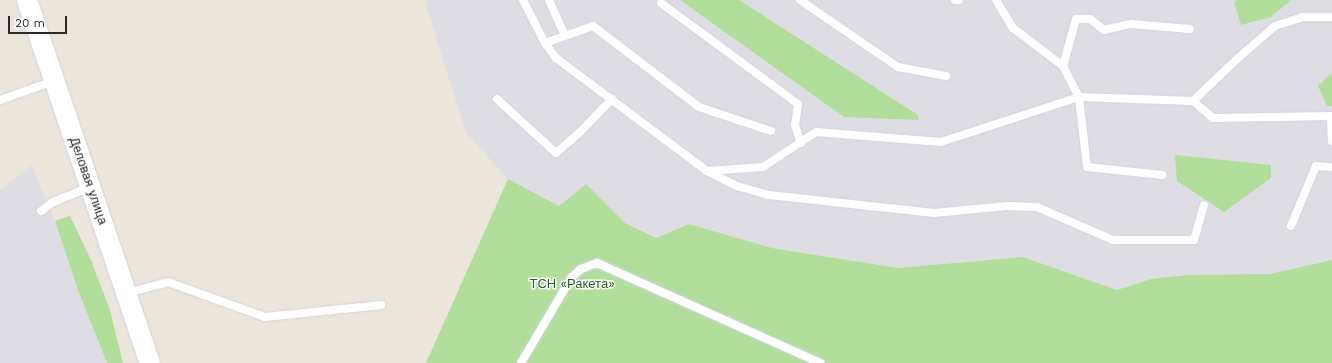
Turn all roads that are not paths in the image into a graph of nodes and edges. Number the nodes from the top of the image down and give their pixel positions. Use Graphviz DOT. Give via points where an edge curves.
graph roads {
  1 [pos="27,0"];
  2 [pos="524,0"];
  3 [pos="549,0"];
  4 [pos="800,0"];
  5 [pos="955,0"];
  6 [pos="959,0"];
  7 [pos="996,0"];
  8 [pos="661,3"];
  9 [pos="1332,17"];
  10 [pos="1190,29"];
  11 [pos="565,36"];
  12 [pos="545,43"];
  13 [pos="1063,66"];
  14 [pos="946,76"];
  15 [pos="54,81"];
  16 [pos="1079,97"];
  17 [pos="497,99"];
  18 [pos="612,99"];
  19 [pos="0,100"];
  20 [pos="1193,101"];
  21 [pos="1331,116"];
  22 [pos="771,131"];
  23 [pos="1332,141"];
  24 [pos="801,143"];
  25 [pos="1332,167"];
  26 [pos="706,171"];
  27 [pos="1163,175"];
  28 [pos="90,187"];
  29 [pos="1204,205"];
  30 [pos="41,211"];
  31 [pos="1291,226"];
  32 [pos="127,293"];
  33 [pos="381,305"];
  34 [pos="150,363"];
  35 [pos="521,363"];
  36 [pos="821,363"];
  1 -- 15 [label="street, Деловая улица"];
  2 -- 12 [label="lane"];
  3 -- 11 [label="lane"];
  4 -- 14 [label="lane" via="898,67"];
  5 -- 6 [label="lane"];
  7 -- 13 [label="lane" via="1013,28"];
  8 -- 24 [label="lane" via="798,104 795,125"];
  9 -- 20 [label="lane" via="1302,16 1275,26"];
  10 -- 13 [label="lane" via="1131,24 1104,30 1090,19 1076,19"];
  11 -- 12 [label="lane"];
  11 -- 22 [label="lane" via="593,26 699,107"];
  12 -- 18 [label="lane" via="556,58"];
  13 -- 16 [label="lane"];
  15 -- 19 [label="lane"];
  15 -- 28 [label="street, Деловая улица"];
  16 -- 20 [label="lane"];
  16 -- 24 [label="lane" via="941,142 816,132"];
  16 -- 27 [label="lane" via="1087,167"];
  17 -- 18 [label="lane" via="556,153"];
  18 -- 26 [label="lane"];
  20 -- 21 [label="lane" via="1214,118"];
  21 -- 23 [label="lane"];
  24 -- 26 [label="lane" via="763,168"];
  25 -- 31 [label="lane" via="1316,166"];
  26 -- 29 [label="lane" via="737,186 769,195 934,213 1007,206 1037,207 1113,240 1194,240"];
  28 -- 30 [label="lane" via="53,202"];
  28 -- 32 [label="street, Деловая улица"];
  32 -- 33 [label="lane" via="168,282 264,317"];
  32 -- 34 [label="street, Деловая улица"];
  35 -- 36 [label="lane" via="570,278 581,269 597,263"];
}
